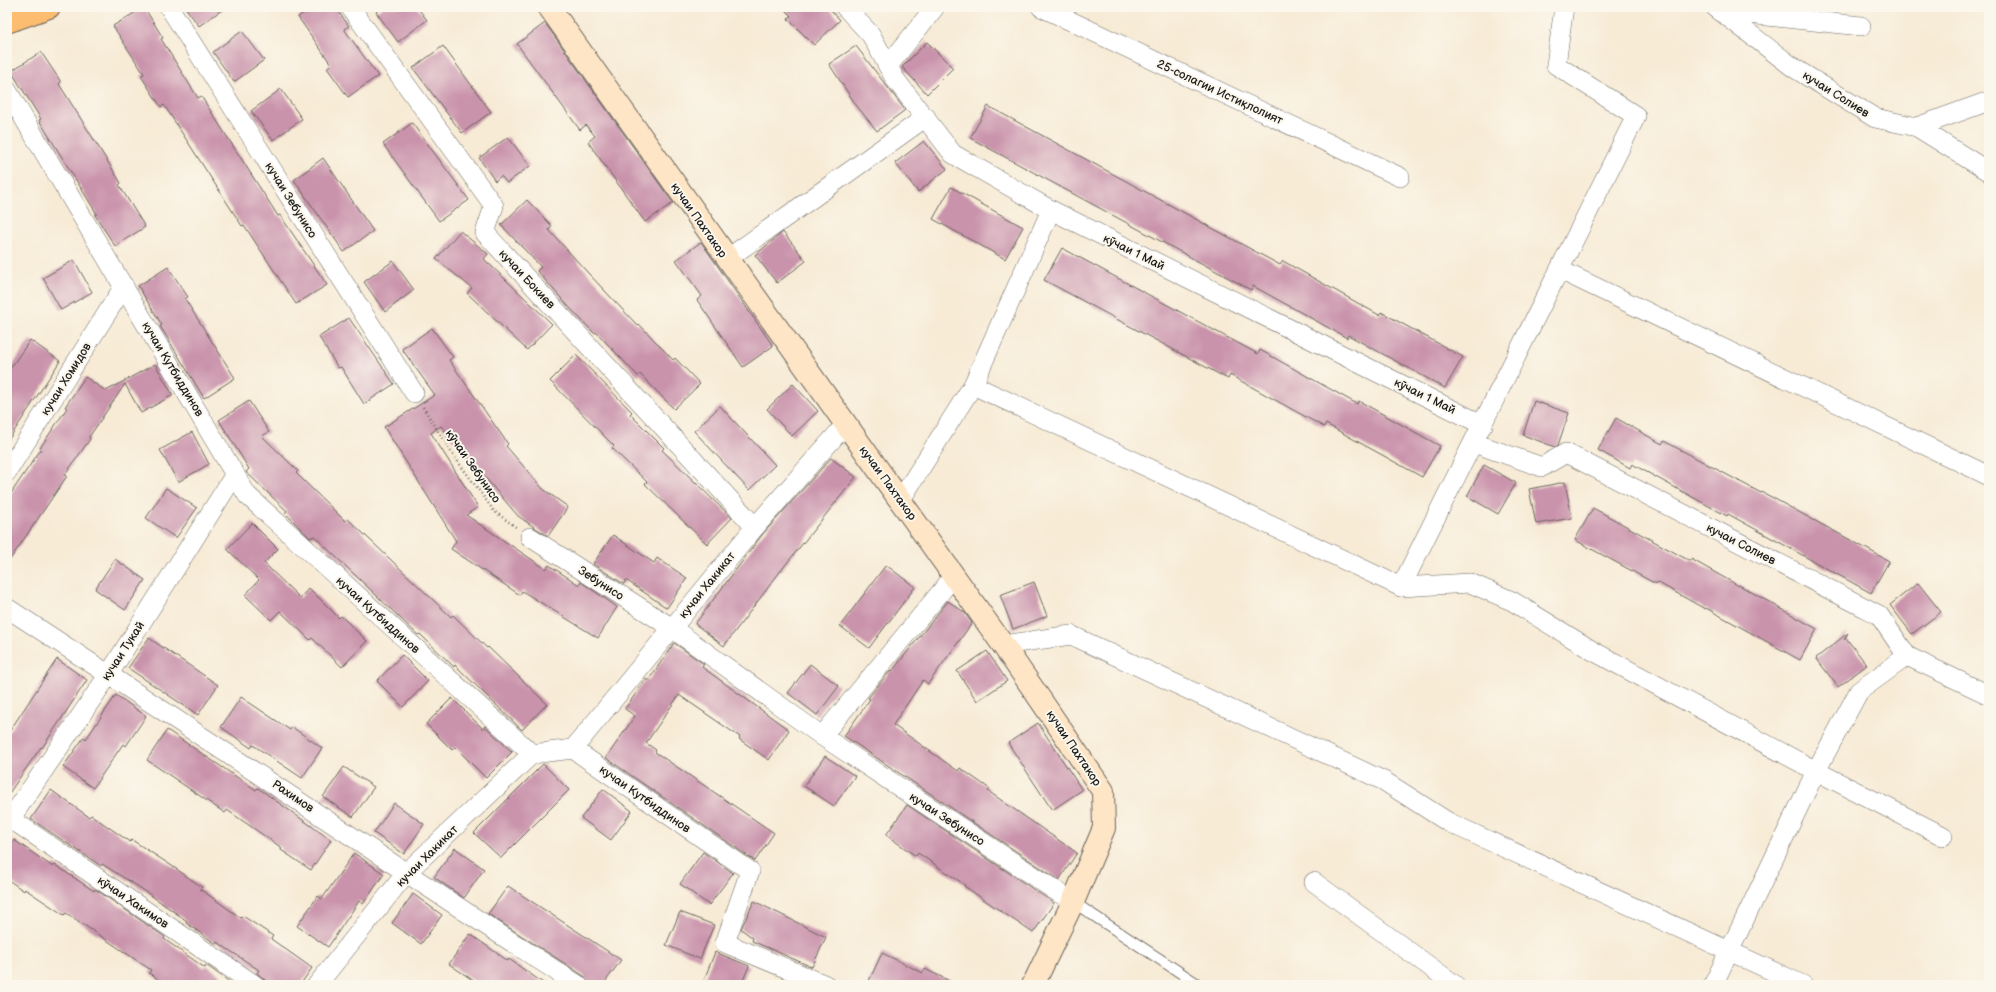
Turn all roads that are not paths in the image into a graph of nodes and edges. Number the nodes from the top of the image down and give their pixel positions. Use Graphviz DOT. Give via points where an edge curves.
graph roads {
  1 [pos="49,7"];
  2 [pos="169,7"];
  3 [pos="350,7"];
  4 [pos="549,7"];
  5 [pos="845,7"];
  6 [pos="935,7"];
  7 [pos="1041,7"];
  8 [pos="1564,7"];
  9 [pos="1718,9"];
  10 [pos="7,22"];
  11 [pos="1861,26"];
  12 [pos="888,66"];
  13 [pos="7,90"];
  14 [pos="1989,101"];
  15 [pos="926,117"];
  16 [pos="1917,127"];
  17 [pos="1989,172"];
  18 [pos="1400,177"];
  19 [pos="1051,210"];
  20 [pos="727,259"];
  21 [pos="1560,270"];
  22 [pos="124,286"];
  23 [pos="973,385"];
  24 [pos="414,393"];
  25 [pos="845,425"];
  26 [pos="1483,425"];
  27 [pos="1474,443"];
  28 [pos="7,472"];
  29 [pos="235,474"];
  30 [pos="1989,476"];
  31 [pos="900,501"];
  32 [pos="755,527"];
  33 [pos="530,537"];
  34 [pos="954,576"];
  35 [pos="1401,587"];
  36 [pos="7,608"];
  37 [pos="672,628"];
  38 [pos="1003,645"];
  39 [pos="1907,656"];
  40 [pos="109,674"];
  41 [pos="1989,695"];
  42 [pos="822,736"];
  43 [pos="573,750"];
  44 [pos="532,754"];
  45 [pos="1816,772"];
  46 [pos="9,822"];
  47 [pos="1943,836"];
  48 [pos="408,872"];
  49 [pos="1314,882"];
  50 [pos="1073,902"];
  51 [pos="1730,950"];
  52 [pos="255,985"];
  53 [pos="317,985"];
  54 [pos="578,985"];
  55 [pos="826,985"];
  56 [pos="1033,985"];
  57 [pos="1199,985"];
  58 [pos="1455,985"];
  59 [pos="1713,985"];
  60 [pos="1803,985"];
  1 -- 10 [label="main road"];
  2 -- 24 [label="street, кучаи Зебунисо"];
  3 -- 32 [label="street, кучаи Бокиев" via="494,206 484,233"];
  4 -- 20 [label="main road, кучаи Пахтакор"];
  5 -- 12 [label="street, кӯчаи 1 Май" via="871,35"];
  6 -- 12 [label="street"];
  7 -- 18 [label="street, 25-солагии Истиқлолият"];
  8 -- 21 [label="street" via="1556,65 1636,116"];
  9 -- 11 [label="street"];
  9 -- 16 [label="street, кучаи Солиев" via="1794,68 1875,118"];
  12 -- 15 [label="street, кӯчаи 1 Май" via="894,79"];
  13 -- 22 [label="street, кучаи Кутбиддинов"];
  14 -- 16 [label="street"];
  15 -- 19 [label="street, кӯчаи 1 Май" via="953,154"];
  15 -- 20 [label="street"];
  16 -- 17 [label="street, кучаи Солиев"];
  19 -- 23 [label="street"];
  19 -- 26 [label="street, кӯчаи 1 Май"];
  20 -- 25 [label="main road, кучаи Пахтакор"];
  21 -- 26 [label="street"];
  21 -- 30 [label="street"];
  22 -- 28 [label="street, кучаи Хомидов"];
  22 -- 29 [label="street, кучаи Кутбиддинов"];
  23 -- 31 [label="street"];
  23 -- 35 [label="street"];
  25 -- 31 [label="main road, кучаи Пахтакор"];
  25 -- 32 [label="street, кучаи Хакикат"];
  26 -- 27 [label="street"];
  27 -- 35 [label="street"];
  27 -- 39 [label="street, кучаи Солиев" via="1542,467 1566,453 1879,615"];
  29 -- 40 [label="street, кучаи Тукай"];
  29 -- 44 [label="street, кучаи Кутбиддинов" via="247,495"];
  31 -- 34 [label="main road, кучаи Пахтакор"];
  32 -- 37 [label="street, кучаи Хакикат"];
  33 -- 37 [label="street, Зебунисо"];
  34 -- 38 [label="main road, кучаи Пахтакор"];
  34 -- 42 [label="street"];
  35 -- 45 [label="street" via="1470,583 1512,601 1593,651"];
  36 -- 40 [label="street, Рахимов"];
  37 -- 42 [label="street, кучаи Зебунисо"];
  37 -- 43 [label="street, кучаи Хакикат"];
  38 -- 50 [label="main road, кучаи Пахтакор" via="1103,790 1104,828"];
  38 -- 51 [label="street" via="1071,635 1384,781 1448,822"];
  39 -- 41 [label="street"];
  39 -- 45 [label="street" via="1859,691"];
  40 -- 46 [label="street, кучаи Тукай"];
  40 -- 48 [label="street, Рахимов"];
  42 -- 50 [label="street, кучаи Зебунисо"];
  43 -- 44 [label="street"];
  43 -- 55 [label="street, кучаи Кутбиддинов" via="750,871 725,943"];
  44 -- 48 [label="street, кучаи Хакикат"];
  45 -- 47 [label="street"];
  45 -- 51 [label="street"];
  46 -- 52 [label="street, кӯчаи Хакимов"];
  48 -- 53 [label="street, кучаи Хакикат"];
  48 -- 54 [label="street, Рахимов" via="476,920"];
  49 -- 58 [label="street"];
  50 -- 56 [label="main road, кучаи Пахтакор"];
  50 -- 57 [label="lane"];
  51 -- 59 [label="street"];
  51 -- 60 [label="street"];
}
